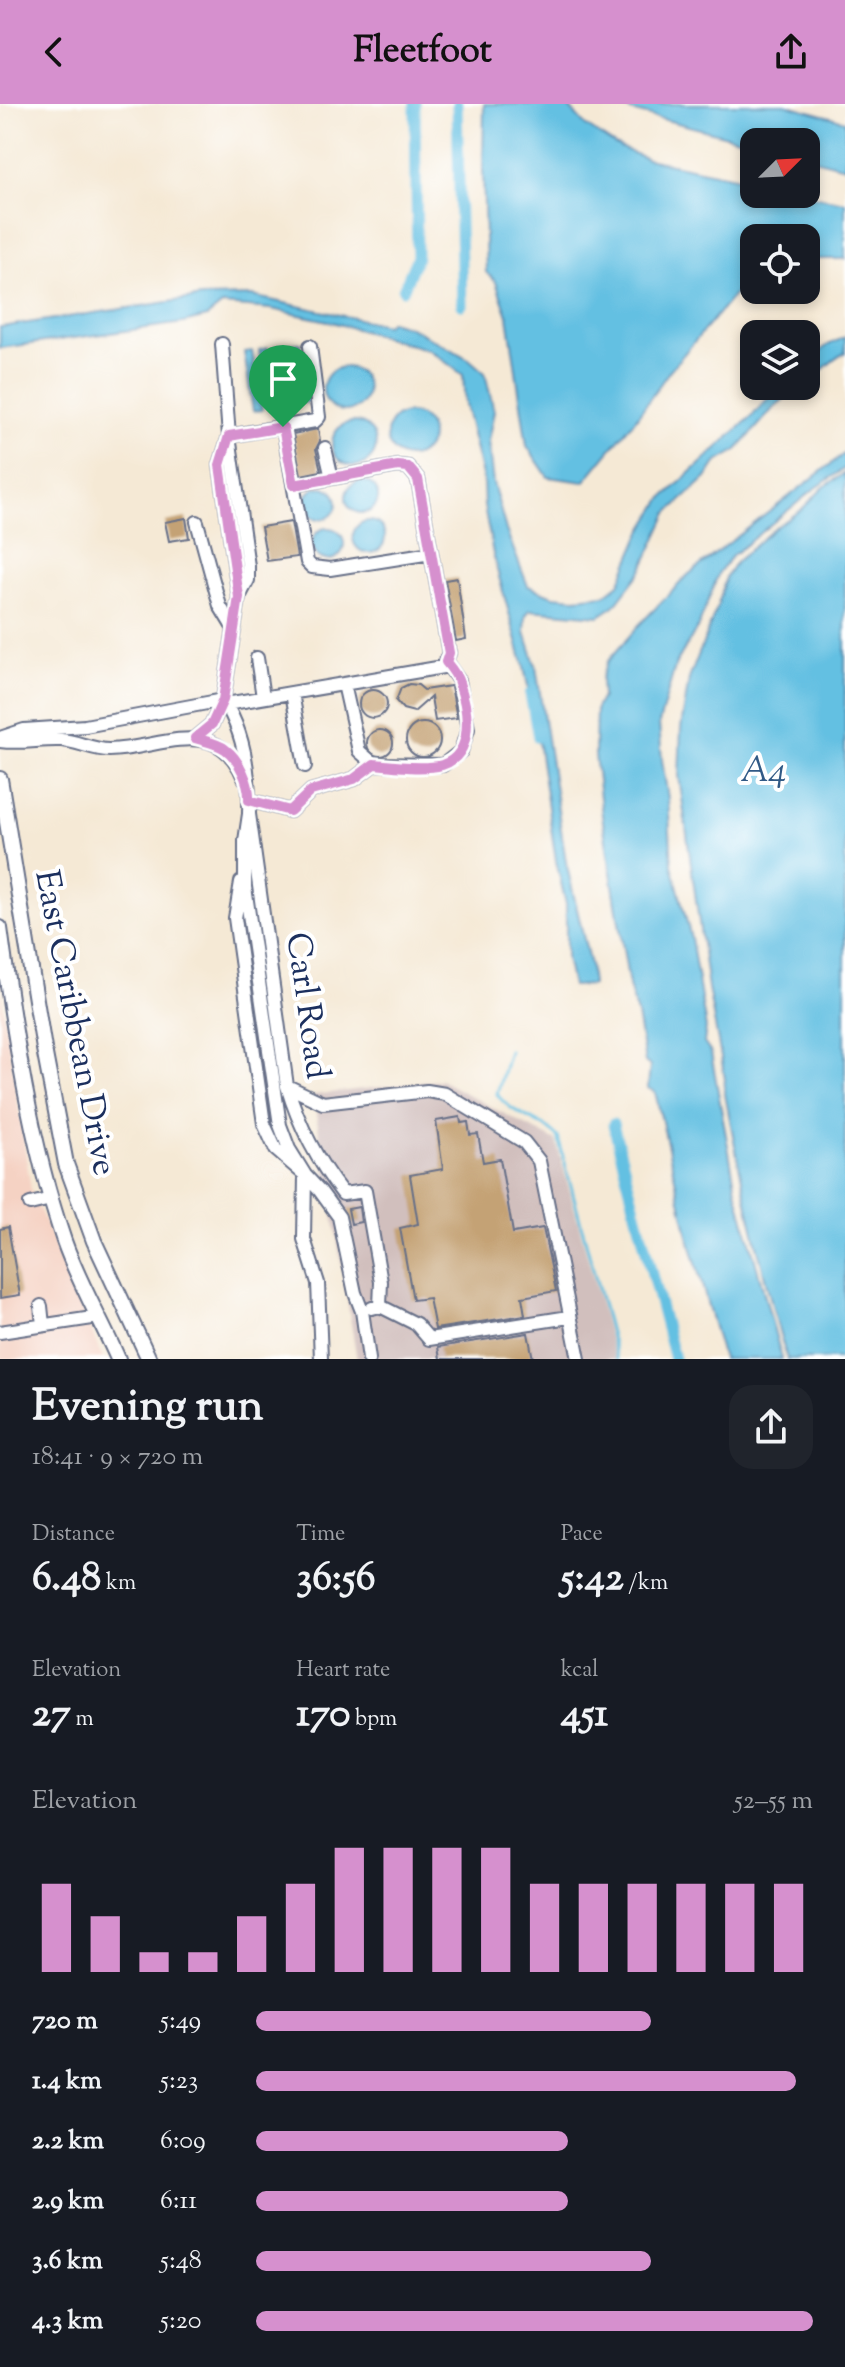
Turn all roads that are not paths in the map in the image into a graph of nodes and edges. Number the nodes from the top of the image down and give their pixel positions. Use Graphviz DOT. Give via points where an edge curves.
graph roads {
  1 [pos="222,344"];
  2 [pos="310,346"];
  3 [pos="283,427"];
  4 [pos="229,436"];
  5 [pos="325,448"];
  6 [pos="332,478"];
  7 [pos="294,485"];
  8 [pos="197,522"];
  9 [pos="431,553"];
  10 [pos="234,629"];
  11 [pos="257,658"];
  12 [pos="446,662"];
  13 [pos="344,684"];
  14 [pos="292,693"];
  15 [pos="263,697"];
  16 [pos="224,702"];
  17 [pos="195,738"];
  18 [pos="0,739"];
  19 [pos="374,764"];
  20 [pos="305,766"];
  21 [pos="0,779"];
  22 [pos="249,796"];
  23 [pos="249,814"];
  24 [pos="0,928"];
  25 [pos="287,1086"];
  26 [pos="305,1175"];
  27 [pos="51,1199"];
  28 [pos="30,1204"];
  29 [pos="41,1306"];
  30 [pos="380,1306"];
  31 [pos="362,1311"];
  32 [pos="99,1317"];
  33 [pos="569,1317"];
  34 [pos="43,1325"];
  35 [pos="0,1332"];
  36 [pos="118,1359"];
  37 [pos="149,1359"];
  38 [pos="321,1359"];
  39 [pos="369,1359"];
  40 [pos="579,1359"];
  1 -- 4 [label="street"];
  2 -- 3 [label="street" via="319,417"];
  3 -- 4 [label="street"];
  3 -- 7 [label="street"];
  4 -- 10 [label="street" via="248,566"];
  5 -- 6 [label="street"];
  6 -- 7 [label="street"];
  6 -- 9 [label="street" via="408,467 418,479"];
  7 -- 9 [label="street" via="312,567 330,569"];
  8 -- 10 [label="street" via="220,606"];
  9 -- 12 [label="street" via="449,653"];
  10 -- 16 [label="street"];
  11 -- 15 [label="street"];
  12 -- 13 [label="street" via="443,667"];
  12 -- 19 [label="street" via="459,681 468,729 461,751 443,765"];
  13 -- 14 [label="street"];
  13 -- 19 [label="street" via="359,751"];
  14 -- 15 [label="street"];
  14 -- 20 [label="street"];
  15 -- 16 [label="street"];
  16 -- 17 [label="street" via="212,724"];
  16 -- 18 [label="street" via="85,726 24,730"];
  16 -- 22 [label="street, Carl Road" via="247,762"];
  17 -- 18 [label="street" via="108,750 61,740 22,744"];
  17 -- 22 [label="street" via="224,748 238,763"];
  19 -- 22 [label="street" via="354,779 311,791 290,811"];
  21 -- 37 [label="main road, East Caribbean Drive" via="66,1164 89,1229"];
  22 -- 23 [label="street, Carl Road"];
  23 -- 25 [label="street, Carl Road"];
  23 -- 26 [label="street, Carl Road" via="247,902 280,1125"];
  24 -- 27 [label="main road, East Caribbean Drive" via="25,1083"];
  25 -- 30 [label="street, Carl Road" via="317,1158 343,1194 365,1191 381,1282"];
  25 -- 33 [label="street" via="323,1103 427,1091 445,1094 524,1142 539,1161"];
  26 -- 31 [label="street, Carl Road" via="339,1217"];
  26 -- 38 [label="street" via="304,1239 318,1283"];
  27 -- 28 [label="street"];
  27 -- 32 [label="main road, East Caribbean Drive"];
  29 -- 34 [label="street"];
  30 -- 31 [label="street"];
  30 -- 33 [label="street" via="416,1324 429,1339"];
  31 -- 39 [label="street, Carl Road"];
  32 -- 34 [label="street"];
  32 -- 36 [label="main road, East Caribbean Drive"];
  33 -- 40 [label="street"];
  34 -- 35 [label="street"];
}
